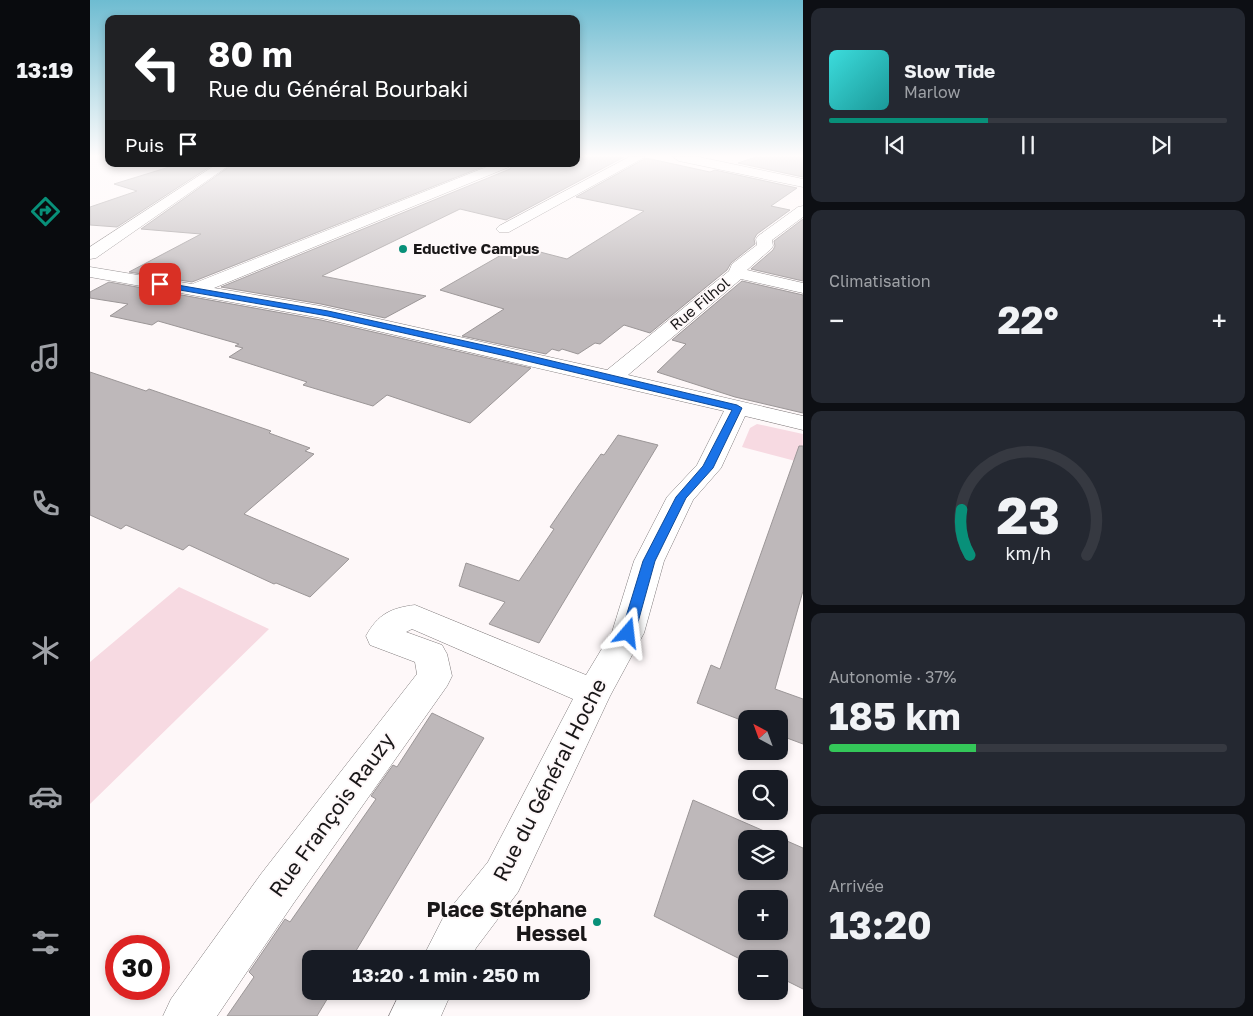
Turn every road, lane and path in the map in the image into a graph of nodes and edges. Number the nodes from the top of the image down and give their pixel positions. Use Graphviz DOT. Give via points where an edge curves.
graph roads {
  1 [pos="164,204"];
  2 [pos="405,204"];
  3 [pos="551,204"];
  4 [pos="803,210"];
  5 [pos="504,229"];
  6 [pos="90,254"];
  7 [pos="90,272"];
  8 [pos="738,273"];
  9 [pos="803,288"];
  10 [pos="192,290"];
  11 [pos="612,378"];
  12 [pos="737,408"];
  13 [pos="803,424"];
  14 [pos="594,693"];
  15 [pos="450,950"];
  16 [pos="423,1000"];
  17 [pos="188,1016"];
  18 [pos="414,1016"];
  1 -- 6 [label="street"];
  2 -- 10 [label="street"];
  3 -- 5 [label="street"];
  4 -- 8 [label="street, Rue Filhol" via="764,239 765,246 738,268"];
  7 -- 10 [label="street"];
  8 -- 9 [label="street"];
  8 -- 11 [label="street, Rue Filhol"];
  10 -- 11 [label="street" via="328,313"];
  11 -- 12 [label="street"];
  12 -- 13 [label="street"];
  12 -- 14 [label="street, Rue du Général Hoche" via="708,468 681,497 649,561 628,633"];
  14 -- 15 [label="street, Rue du Général Hoche" via="503,877"];
  14 -- 17 [label="street, Rue François Rauzy" via="415,617 399,619 382,636 430,654 435,676 277,889"];
  16 -- 18 [label="street"];
}
